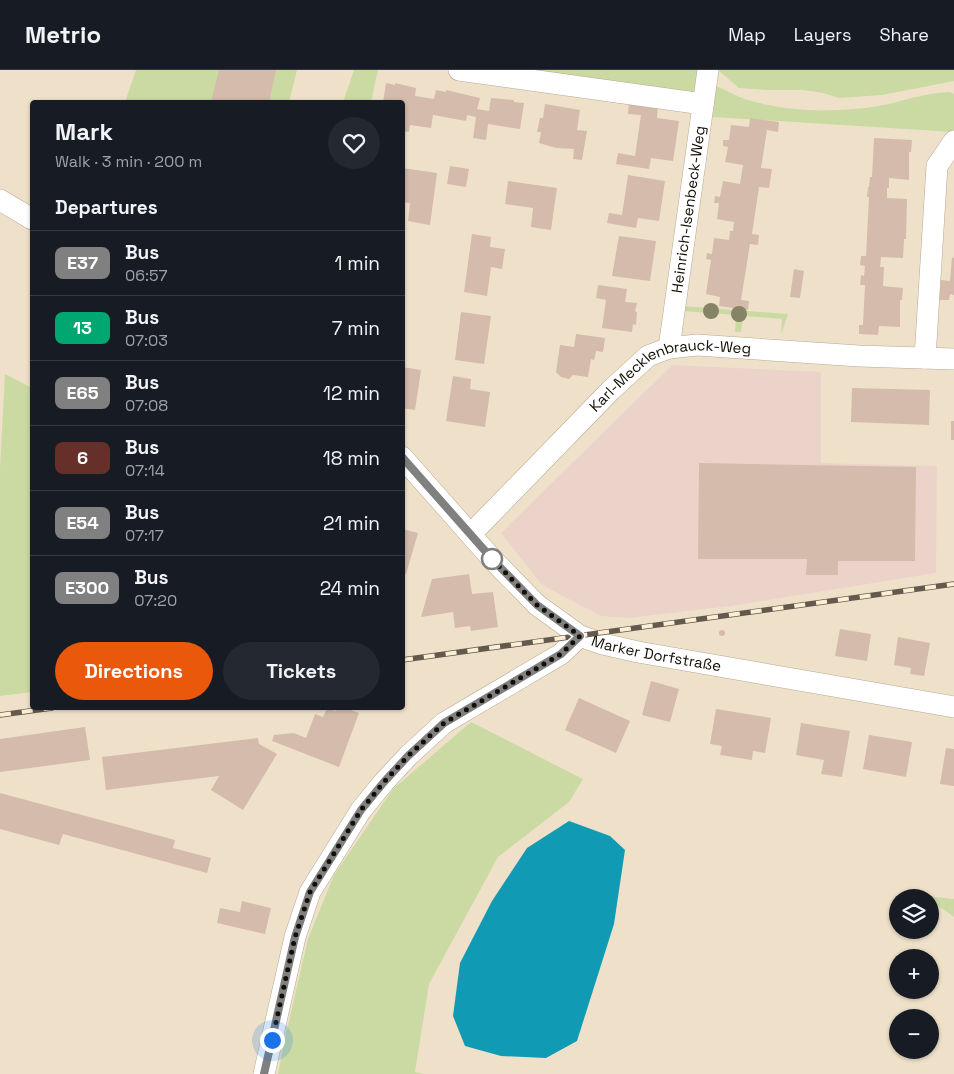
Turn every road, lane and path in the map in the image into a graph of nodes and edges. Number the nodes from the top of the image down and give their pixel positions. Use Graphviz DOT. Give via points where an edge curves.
graph roads {
  1 [pos="459,70"];
  2 [pos="708,70"];
  3 [pos="702,104"];
  4 [pos="954,141"];
  5 [pos="0,200"];
  6 [pos="30,219"];
  7 [pos="668,348"];
  8 [pos="925,358"];
  9 [pos="954,359"];
  10 [pos="405,460"];
  11 [pos="471,534"];
  12 [pos="580,636"];
  13 [pos="954,707"];
  14 [pos="264,1074"];
  1 -- 3 [label="street"];
  2 -- 3 [label="street, Heinrich-Isenbeck-Weg"];
  3 -- 7 [label="street, Heinrich-Isenbeck-Weg"];
  4 -- 8 [label="street" via="938,166"];
  5 -- 6 [label="street"];
  7 -- 8 [label="street, Karl-Mecklenbrauck-Weg" via="697,345"];
  7 -- 11 [label="street, Karl-Mecklenbrauck-Weg" via="648,356 611,390"];
  8 -- 9 [label="street, Karl-Mecklenbrauck-Weg"];
  10 -- 11 [label="street, Marker Dorfstraße"];
  11 -- 12 [label="street, Marker Dorfstraße" via="537,605"];
  12 -- 13 [label="street, Marker Dorfstraße" via="638,652"];
  12 -- 14 [label="street" via="561,654 444,723 408,756 361,810 310,892 295,937"];
}
